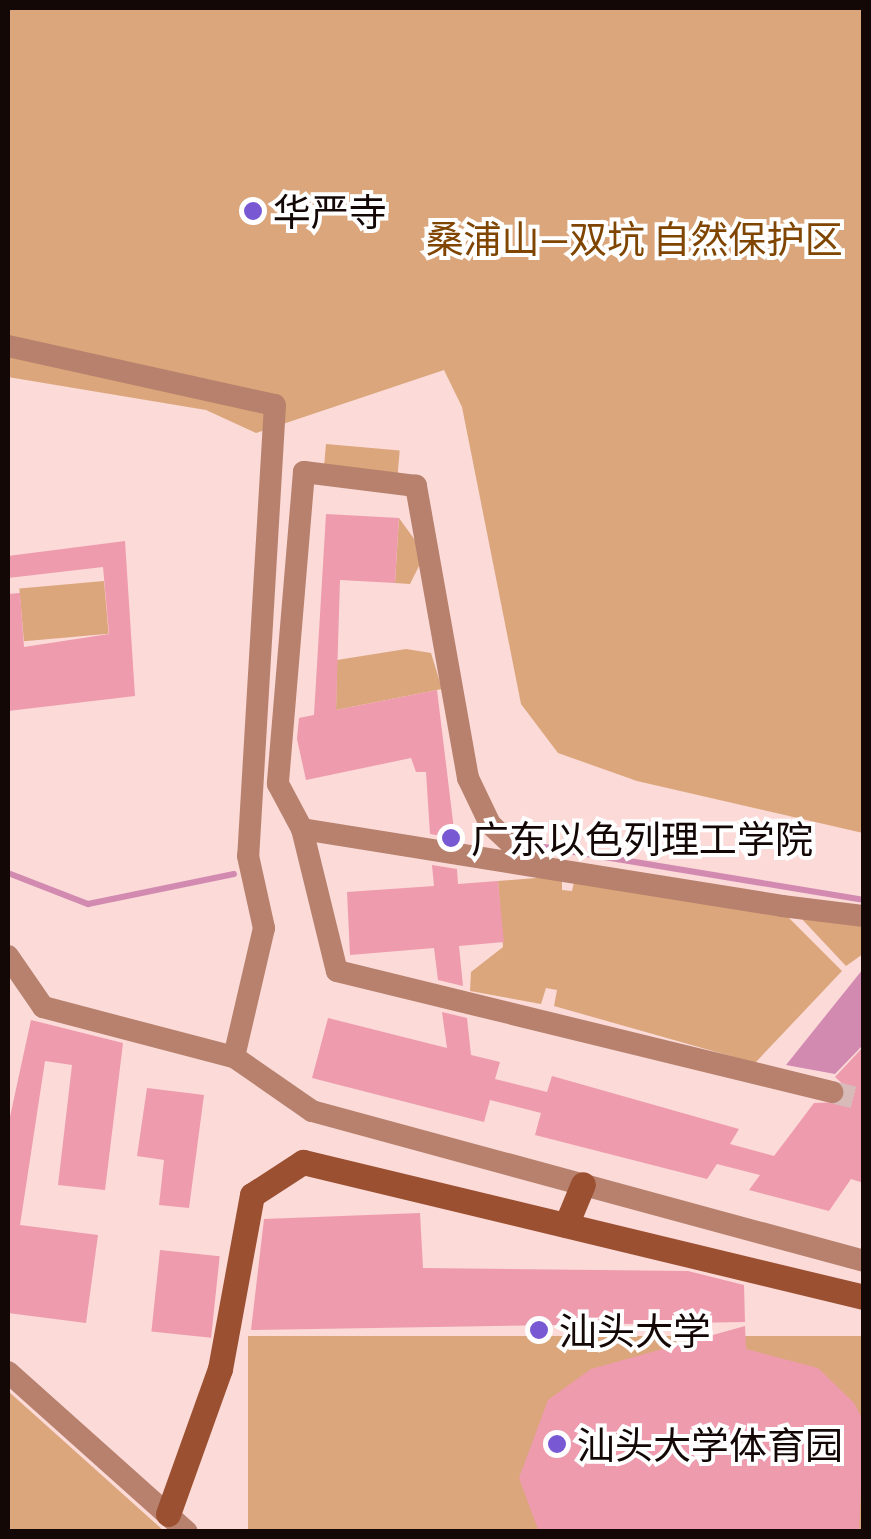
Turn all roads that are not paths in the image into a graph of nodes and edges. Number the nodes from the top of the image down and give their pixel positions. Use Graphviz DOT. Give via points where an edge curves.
graph roads {
  1 [pos="8,346"];
  2 [pos="302,830"];
  3 [pos="535,866"];
  4 [pos="864,916"];
  5 [pos="8,956"];
  6 [pos="234,1057"];
  7 [pos="832,1092"];
  8 [pos="583,1184"];
  9 [pos="566,1225"];
  10 [pos="864,1260"];
  11 [pos="864,1297"];
  12 [pos="8,1372"];
  13 [pos="178,1523"];
  1 -- 6 [label="street" via="276,405 248,856 264,928"];
  2 -- 3 [label="street"];
  2 -- 3 [label="street" via="278,784 304,472 416,486 468,778 490,824"];
  2 -- 7 [label="street" via="337,971"];
  3 -- 4 [label="street"];
  5 -- 6 [label="street" via="44,1007"];
  6 -- 8 [label="street" via="312,1111"];
  8 -- 9 [label="street"];
  8 -- 10 [label="street"];
  9 -- 11 [label="street"];
  9 -- 13 [label="street" via="303,1162 252,1195 220,1369"];
  12 -- 13 [label="street"];
}
